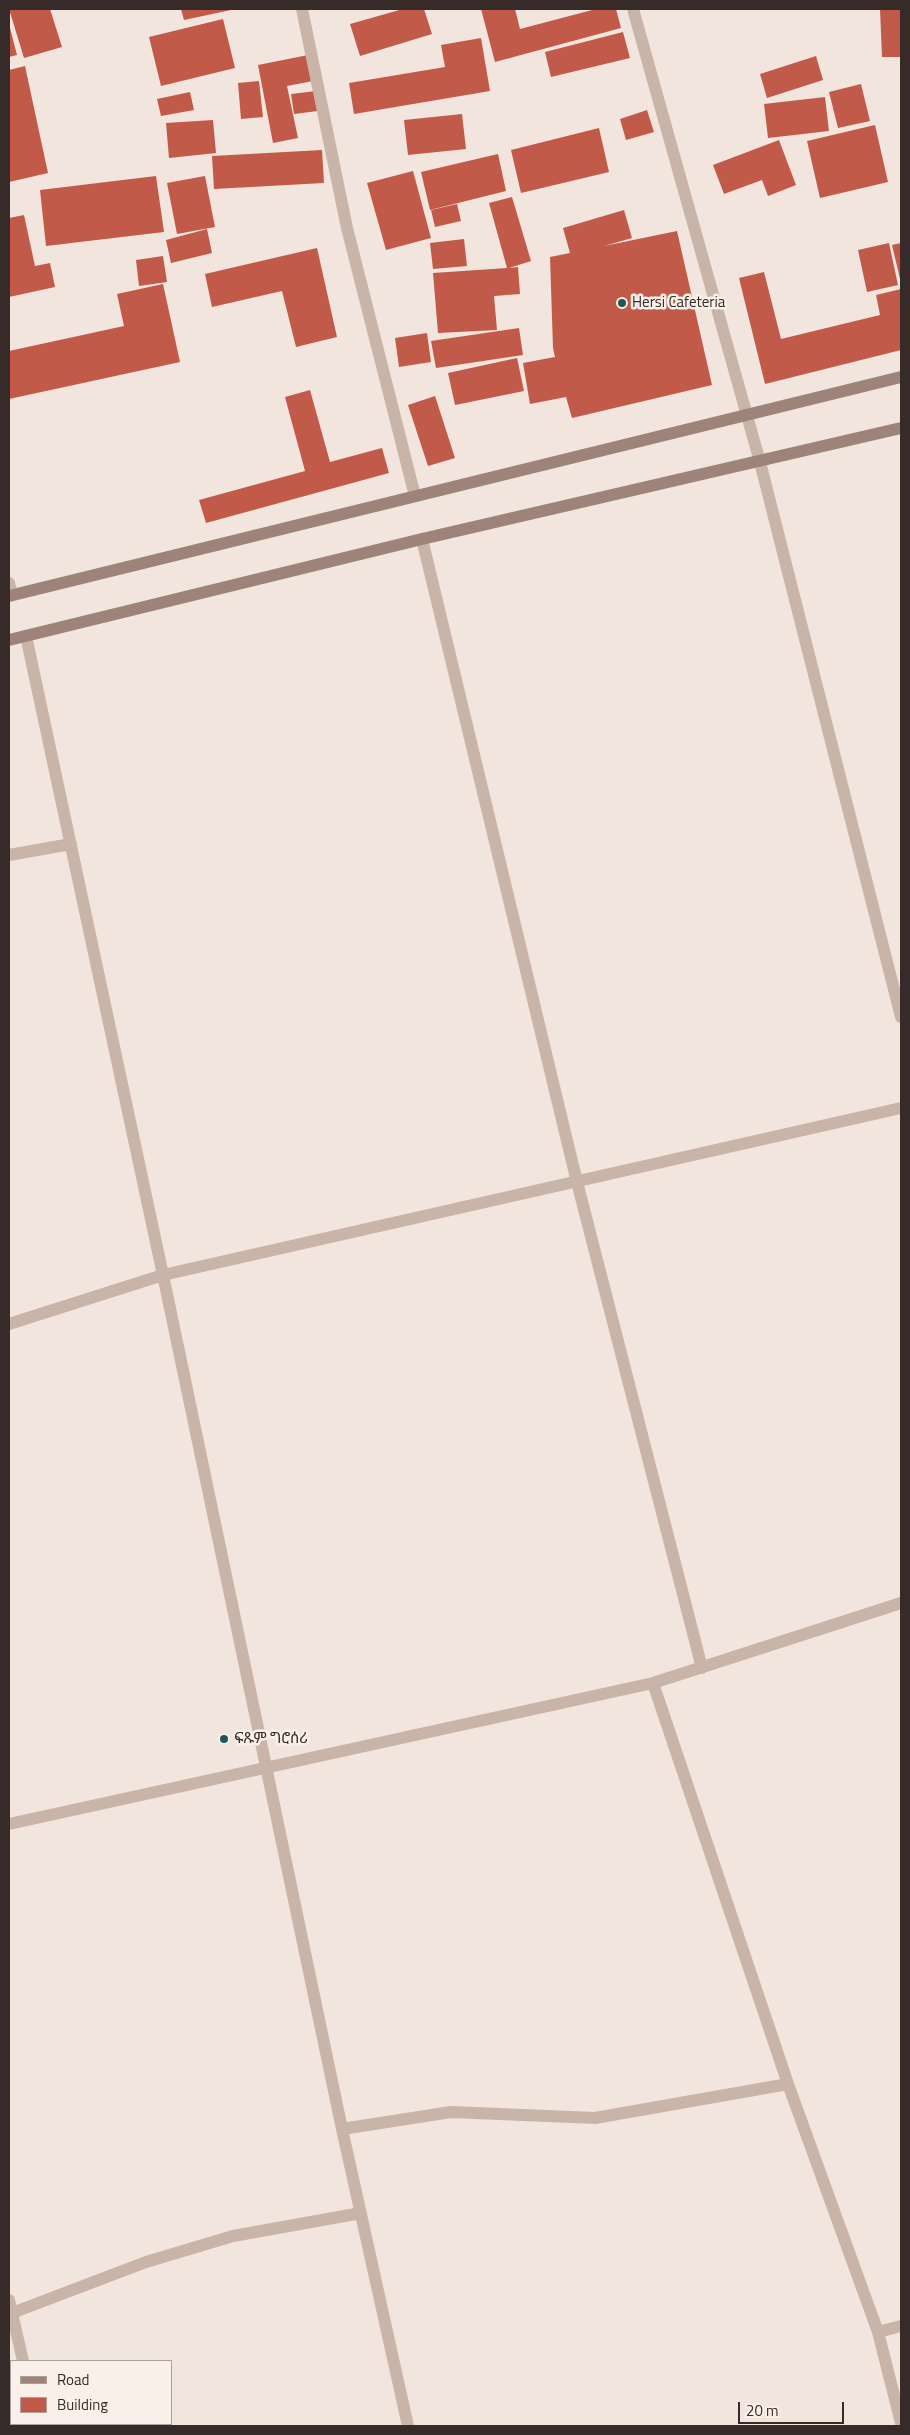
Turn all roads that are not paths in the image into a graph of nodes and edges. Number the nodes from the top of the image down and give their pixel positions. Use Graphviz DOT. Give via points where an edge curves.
graph roads {
  1 [pos="302,9"];
  2 [pos="633,9"];
  3 [pos="901,378"];
  4 [pos="747,415"];
  5 [pos="901,428"];
  6 [pos="760,462"];
  7 [pos="416,496"];
  8 [pos="422,539"];
  9 [pos="10,591"];
  10 [pos="26,636"];
  11 [pos="9,640"];
  12 [pos="71,844"];
  13 [pos="9,855"];
  14 [pos="901,1017"];
  15 [pos="901,1108"];
  16 [pos="577,1182"];
  17 [pos="163,1275"];
  18 [pos="9,1324"];
  19 [pos="901,1603"];
  20 [pos="702,1668"];
  21 [pos="653,1683"];
  22 [pos="266,1768"];
  23 [pos="9,1824"];
  24 [pos="788,2084"];
  25 [pos="342,2129"];
  26 [pos="361,2212"];
  27 [pos="9,2300"];
  28 [pos="12,2313"];
  29 [pos="901,2326"];
  30 [pos="878,2332"];
  31 [pos="24,2360"];
  32 [pos="901,2423"];
  33 [pos="408,2426"];
  1 -- 7 [label="street" via="347,228"];
  2 -- 4 [label="street"];
  3 -- 4 [label="main road"];
  4 -- 6 [label="street"];
  4 -- 7 [label="main road"];
  5 -- 6 [label="main road"];
  6 -- 8 [label="main road"];
  6 -- 14 [label="street"];
  7 -- 9 [label="main road"];
  8 -- 10 [label="main road"];
  8 -- 16 [label="street"];
  10 -- 11 [label="main road"];
  10 -- 12 [label="street"];
  12 -- 13 [label="street"];
  12 -- 17 [label="street"];
  15 -- 16 [label="street"];
  16 -- 17 [label="street"];
  16 -- 20 [label="street"];
  17 -- 18 [label="street"];
  17 -- 22 [label="street"];
  19 -- 20 [label="street"];
  20 -- 21 [label="street"];
  21 -- 22 [label="street"];
  21 -- 24 [label="street"];
  22 -- 23 [label="street"];
  22 -- 25 [label="street"];
  24 -- 25 [label="street" via="595,2118 451,2112"];
  24 -- 30 [label="street"];
  25 -- 26 [label="street"];
  26 -- 28 [label="street" via="233,2236 146,2262"];
  26 -- 33 [label="street"];
  27 -- 28 [label="street"];
  28 -- 31 [label="street"];
  29 -- 30 [label="street"];
  30 -- 32 [label="street"];
}
